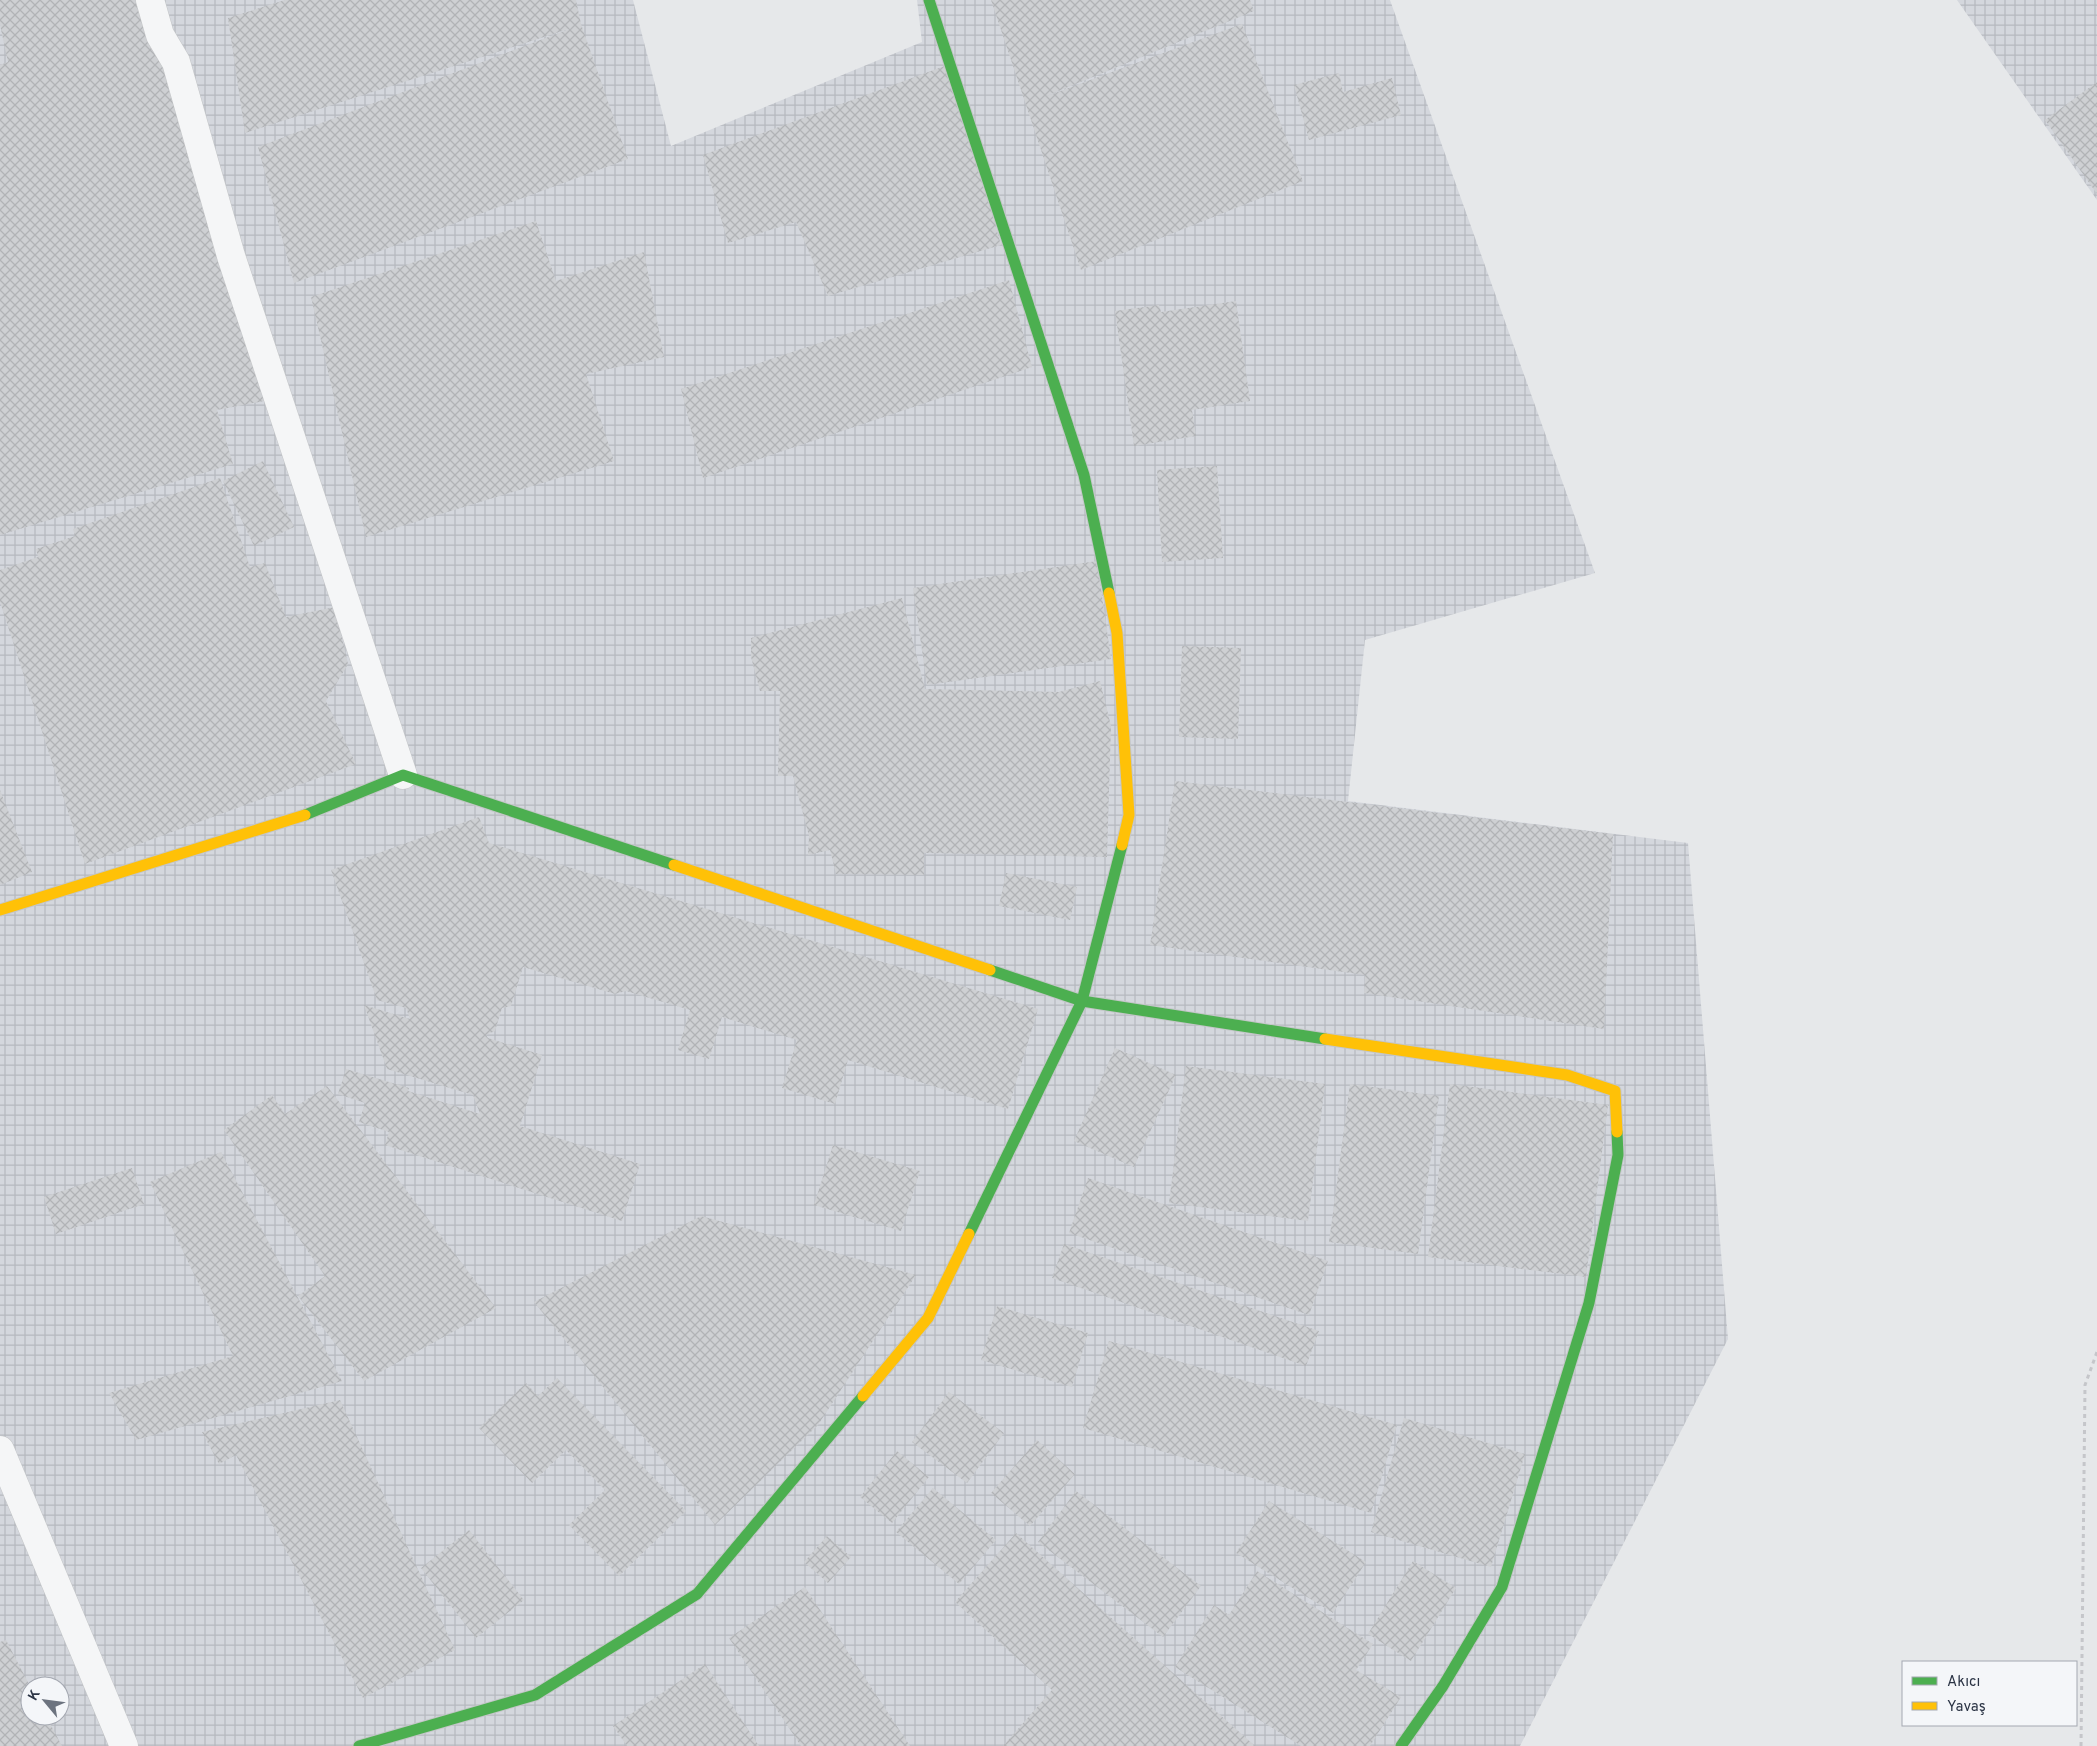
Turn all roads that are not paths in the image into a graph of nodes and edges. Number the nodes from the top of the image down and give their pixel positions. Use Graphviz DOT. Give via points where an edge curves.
graph roads {
  1 [pos="150,0"];
  2 [pos="929,0"];
  3 [pos="404,775"];
  4 [pos="0,910"];
  5 [pos="1082,1001"];
  6 [pos="0,1450"];
  7 [pos="124,1746"];
  8 [pos="360,1746"];
  9 [pos="1401,1746"];
  1 -- 3 [label="street" via="160,35 176,62 231,256"];
  2 -- 5 [label="street" via="1084,475 1117,633 1129,815"];
  3 -- 4 [label="street" via="290,821"];
  3 -- 5 [label="street"];
  5 -- 8 [label="street" via="928,1318 697,1594 535,1696"];
  5 -- 9 [label="street" via="1567,1075 1615,1091 1618,1155 1589,1303 1502,1587 1443,1686"];
  6 -- 7 [label="street"];
}
